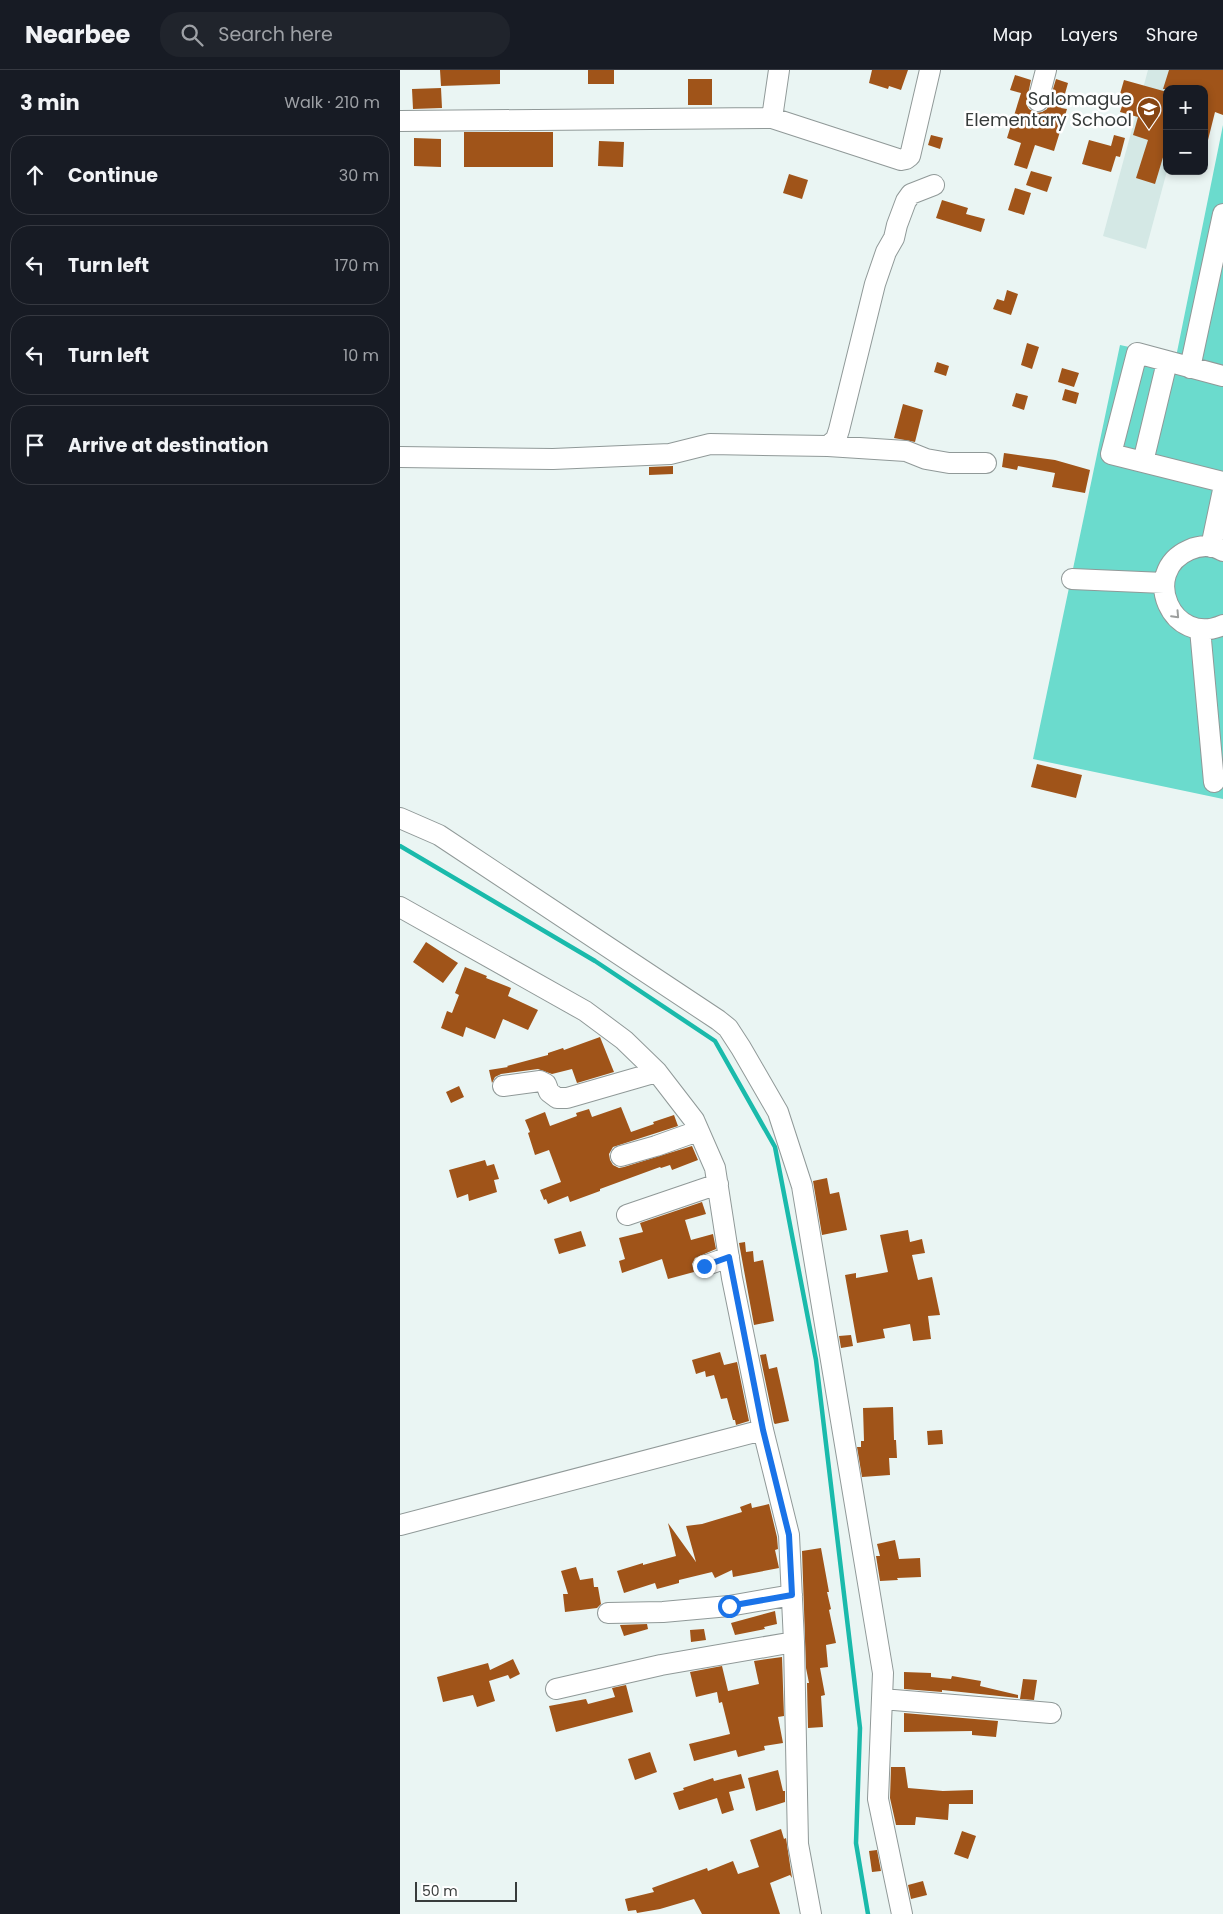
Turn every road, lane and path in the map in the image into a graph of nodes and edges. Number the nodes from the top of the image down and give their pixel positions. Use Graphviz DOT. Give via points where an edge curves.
graph roads {
  1 [pos="779,70"];
  2 [pos="930,70"];
  3 [pos="1046,70"];
  4 [pos="1038,102"];
  5 [pos="772,118"];
  6 [pos="400,121"];
  7 [pos="934,186"];
  8 [pos="1223,214"];
  9 [pos="1166,362"];
  10 [pos="1190,368"];
  11 [pos="1223,376"];
  12 [pos="837,443"];
  13 [pos="400,457"];
  14 [pos="1143,462"];
  15 [pos="986,463"];
  16 [pos="1223,482"];
  17 [pos="1223,490"];
  18 [pos="1217,549"];
  19 [pos="1072,579"];
  20 [pos="1164,583"];
  21 [pos="1223,625"];
  22 [pos="1200,629"];
  23 [pos="1214,782"];
  24 [pos="400,818"];
  25 [pos="400,907"];
  26 [pos="657,1072"];
  27 [pos="503,1086"];
  28 [pos="698,1131"];
  29 [pos="621,1156"];
  30 [pos="718,1184"];
  31 [pos="627,1215"];
  32 [pos="729,1257"];
  33 [pos="704,1266"];
  34 [pos="763,1430"];
  35 [pos="400,1525"];
  36 [pos="792,1595"];
  37 [pos="608,1613"];
  38 [pos="794,1642"];
  39 [pos="556,1689"];
  40 [pos="882,1699"];
  41 [pos="1051,1713"];
  42 [pos="811,1914"];
  43 [pos="902,1914"];
  1 -- 5 [label="street"];
  2 -- 5 [label="street" via="910,156 906,159"];
  3 -- 4 [label="street"];
  5 -- 6 [label="street"];
  7 -- 12 [label="street" via="911,194 886,252 875,284"];
  8 -- 10 [label="street"];
  9 -- 10 [label="street"];
  9 -- 14 [label="street"];
  9 -- 14 [label="street" via="1136,353 1111,454"];
  10 -- 11 [label="street"];
  12 -- 13 [label="street" via="710,444 670,454 553,459"];
  12 -- 15 [label="street" via="906,451 949,463"];
  14 -- 16 [label="street"];
  17 -- 18 [label="street"];
  18 -- 20 [label="street" via="1192,548 1184,552 1170,565"];
  19 -- 20 [label="street"];
  20 -- 22 [label="street, one-way" via="1170,609 1183,622"];
  21 -- 22 [label="street"];
  22 -- 23 [label="street"];
  24 -- 40 [label="street" via="440,834 718,1020 728,1028 778,1112 804,1196 878,1636"];
  25 -- 26 [label="street" via="584,1011 624,1040"];
  26 -- 27 [label="street" via="567,1098 557,1098 540,1081"];
  26 -- 28 [label="street" via="694,1120"];
  28 -- 29 [label="street"];
  28 -- 30 [label="street" via="715,1168"];
  30 -- 31 [label="street"];
  30 -- 32 [label="street"];
  32 -- 33 [label="street"];
  32 -- 34 [label="street"];
  34 -- 35 [label="street"];
  34 -- 36 [label="street" via="789,1535"];
  36 -- 37 [label="street" via="729,1606"];
  36 -- 38 [label="street"];
  38 -- 39 [label="street" via="661,1665"];
  38 -- 42 [label="street" via="798,1844"];
  40 -- 41 [label="street"];
  40 -- 43 [label="street" via="878,1799"];
}
